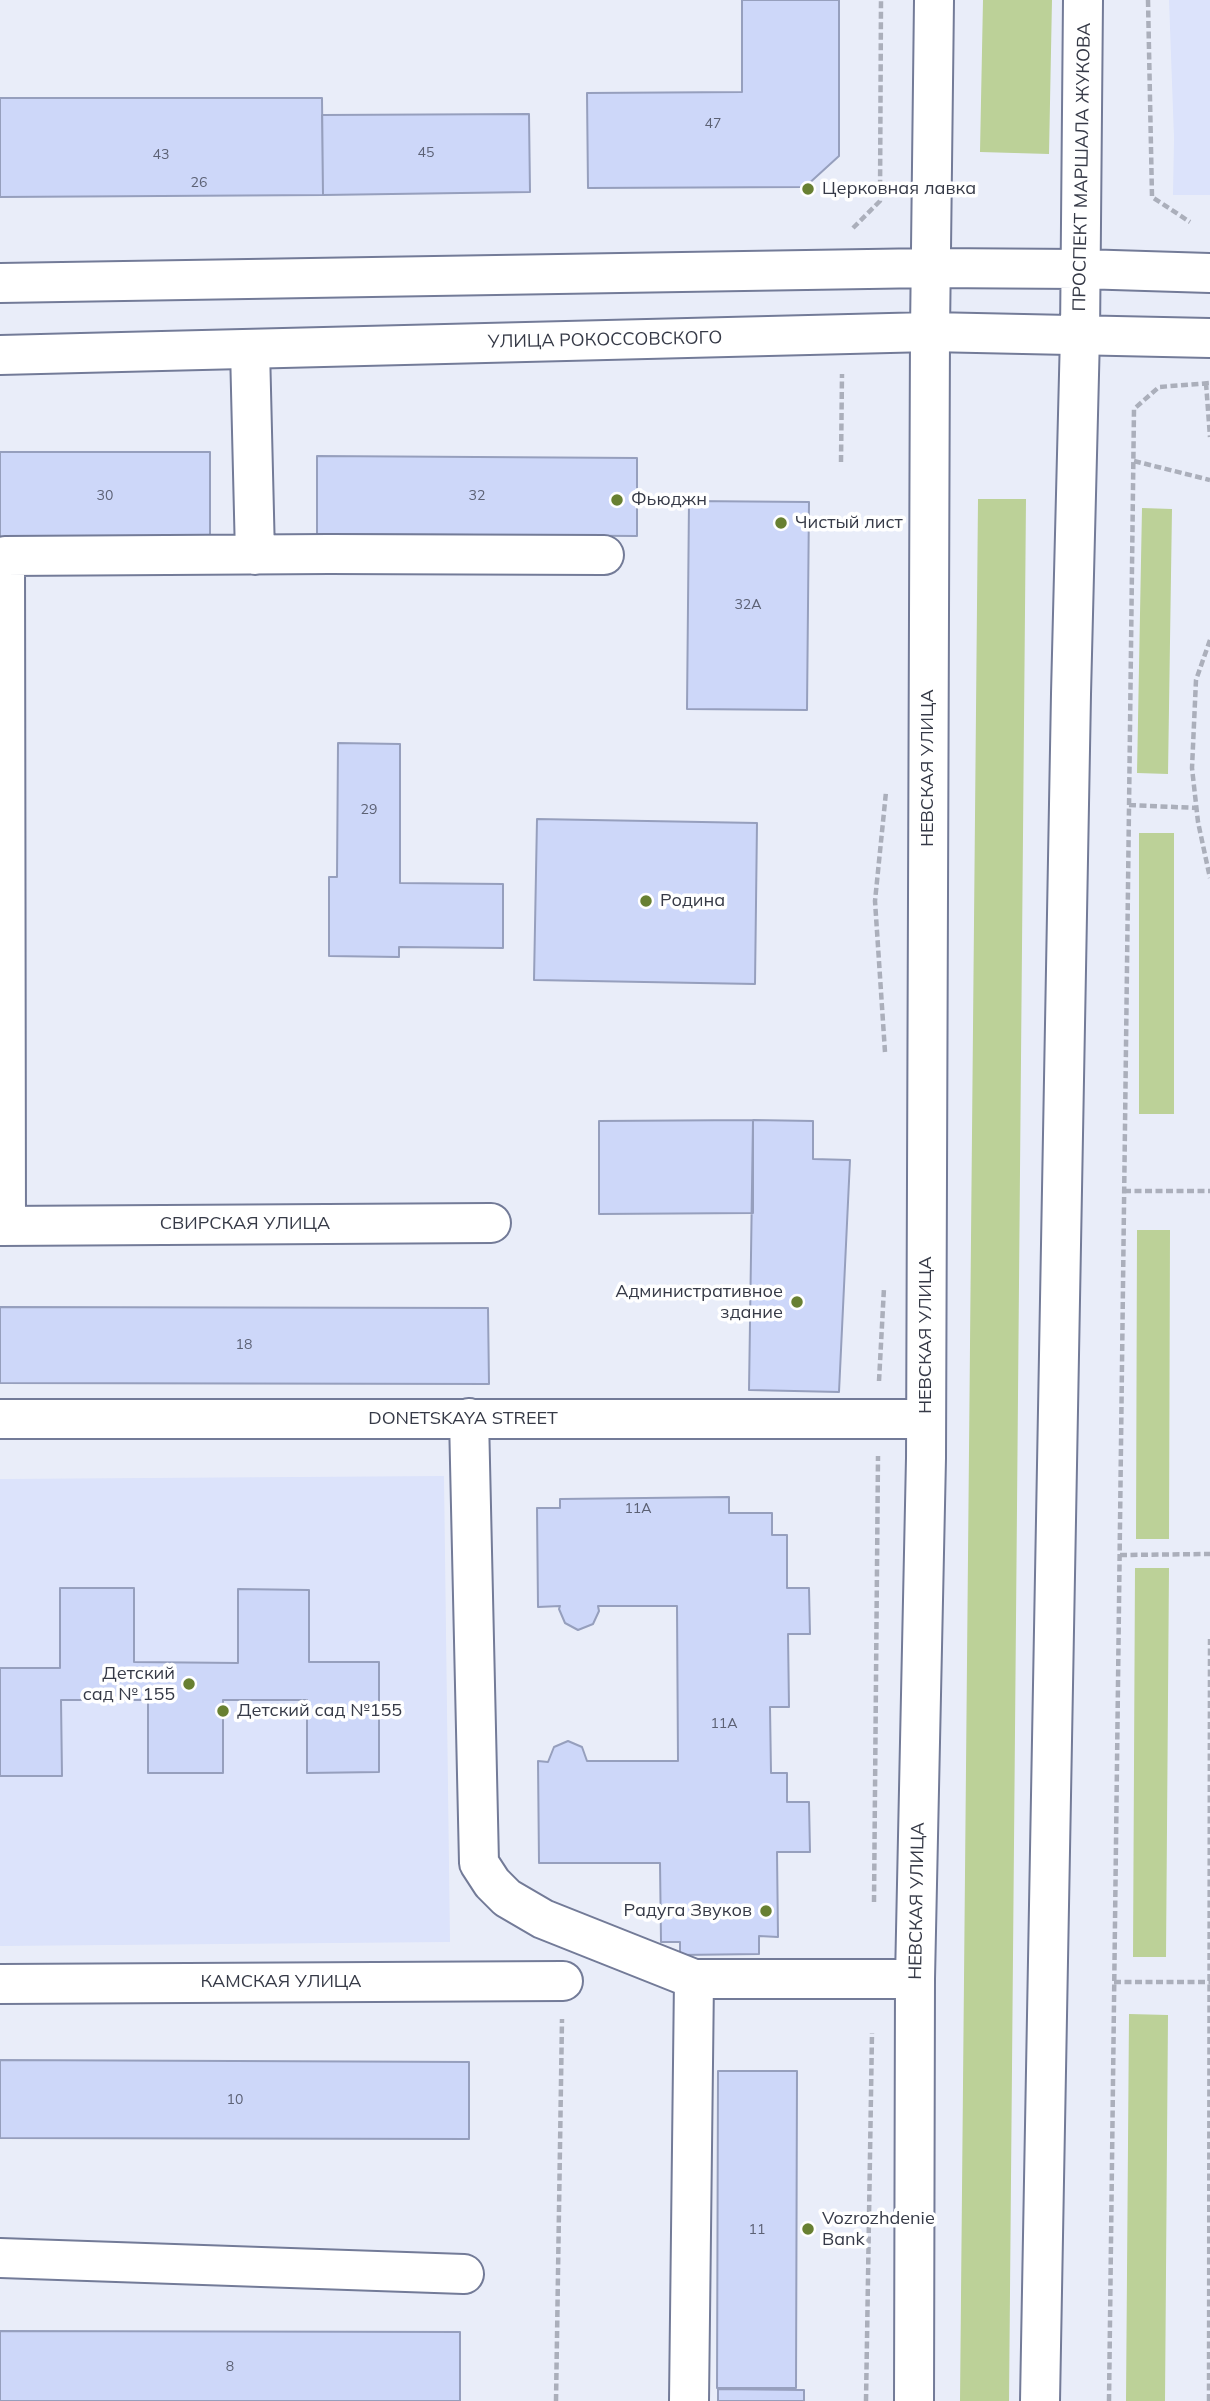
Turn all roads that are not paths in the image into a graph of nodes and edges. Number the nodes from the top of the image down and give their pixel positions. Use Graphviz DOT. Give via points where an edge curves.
graph roads {
  1 [pos="934,0"];
  2 [pos="1083,0"];
  3 [pos="930,268"];
  4 [pos="1081,269"];
  5 [pos="1210,273"];
  6 [pos="0,283"];
  7 [pos="929,332"];
  8 [pos="1080,335"];
  9 [pos="1210,338"];
  10 [pos="250,349"];
  11 [pos="0,355"];
  12 [pos="255,555"];
  13 [pos="604,555"];
  14 [pos="3,800"];
  15 [pos="491,1223"];
  16 [pos="3,1226"];
  17 [pos="469,1418"];
  18 [pos="0,1419"];
  19 [pos="925,1419"];
  20 [pos="694,1979"];
  21 [pos="915,1979"];
  22 [pos="563,1981"];
  23 [pos="0,1984"];
  24 [pos="0,2258"];
  25 [pos="464,2274"];
  26 [pos="689,2401"];
  27 [pos="914,2401"];
  28 [pos="1040,2401"];
  1 -- 3 [label="main road"];
  2 -- 4 [label="main road, ПРОСПЕКТ МАРШАЛА ЖУКОВА"];
  3 -- 4 [label="main road"];
  3 -- 6 [label="main road"];
  3 -- 7 [label="main road, НЕВСКАЯ УЛИЦА"];
  4 -- 5 [label="main road"];
  4 -- 8 [label="main road, ПРОСПЕКТ МАРШАЛА ЖУКОВА"];
  7 -- 8 [label="main road, УЛИЦА РОКОССОВСКОГО"];
  7 -- 10 [label="main road, УЛИЦА РОКОССОВСКОГО"];
  7 -- 19 [label="main road, НЕВСКАЯ УЛИЦА"];
  8 -- 9 [label="main road, УЛИЦА РОКОССОВСКОГО"];
  8 -- 28 [label="main road"];
  10 -- 11 [label="main road, УЛИЦА РОКОССОВСКОГО"];
  10 -- 12 [label="main road"];
  12 -- 13 [label="main road"];
  12 -- 14 [label="main road" via="5,556"];
  14 -- 16 [label="main road"];
  15 -- 16 [label="main road, СВИРСКАЯ УЛИЦА"];
  17 -- 18 [label="main road, DONETSKAYA STREET"];
  17 -- 19 [label="main road, DONETSKAYA STREET"];
  17 -- 20 [label="main road" via="479,1863 507,1898 543,1919"];
  19 -- 21 [label="main road, НЕВСКАЯ УЛИЦА"];
  20 -- 21 [label="main road"];
  20 -- 26 [label="main road"];
  21 -- 27 [label="main road, НЕВСКАЯ УЛИЦА"];
  22 -- 23 [label="main road, КАМСКАЯ УЛИЦА"];
  24 -- 25 [label="main road"];
}
